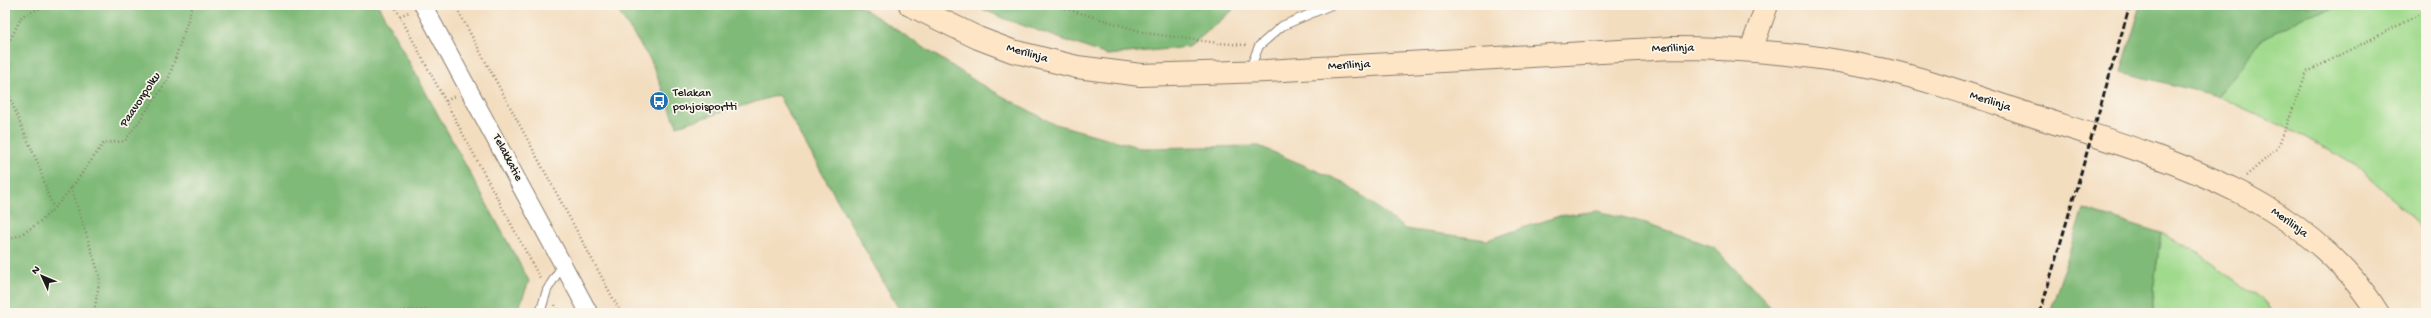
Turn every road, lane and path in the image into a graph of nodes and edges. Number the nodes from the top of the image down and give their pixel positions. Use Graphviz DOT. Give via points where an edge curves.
graph roads {
  1 [pos="47,5"];
  2 [pos="102,5"];
  3 [pos="147,5"];
  4 [pos="192,5"];
  5 [pos="394,5"];
  6 [pos="423,5"];
  7 [pos="456,5"];
  8 [pos="910,5"];
  9 [pos="1054,5"];
  10 [pos="1331,5"];
  11 [pos="1767,5"];
  12 [pos="2426,11"];
  13 [pos="1259,46"];
  14 [pos="5,49"];
  15 [pos="1751,50"];
  16 [pos="1248,71"];
  17 [pos="5,75"];
  18 [pos="5,81"];
  19 [pos="71,187"];
  20 [pos="2233,187"];
  21 [pos="54,208"];
  22 [pos="5,241"];
  23 [pos="563,264"];
  24 [pos="547,290"];
  25 [pos="94,313"];
  26 [pos="389,313"];
  27 [pos="453,313"];
  28 [pos="540,313"];
  29 [pos="559,313"];
  30 [pos="589,313"];
  31 [pos="621,313"];
  32 [pos="2378,313"];
  1 -- 14 [label="path" via="22,16"];
  2 -- 3 [label="path" via="137,8"];
  4 -- 19 [label="path, Paavonpolku" via="168,80 125,140 104,142"];
  5 -- 24 [label="path"];
  6 -- 23 [label="street, Telakkatie"];
  7 -- 31 [label="path" via="589,249"];
  8 -- 16 [label="street, Merilinja" via="978,38 1039,58 1077,67 1141,75"];
  9 -- 13 [label="path" via="1146,33 1218,44"];
  10 -- 13 [label="lane" via="1282,26"];
  11 -- 15 [label="street"];
  12 -- 20 [label="path" via="2307,72 2278,148"];
  13 -- 16 [label="lane"];
  14 -- 17 [label="path"];
  15 -- 16 [label="street, Merilinja" via="1672,48"];
  15 -- 20 [label="street, Merilinja" via="1824,58 1882,69 2170,161"];
  18 -- 21 [label="path" via="14,113 37,160 45,191"];
  19 -- 21 [label="path, Paavonpolku"];
  19 -- 25 [label="path" via="100,277"];
  20 -- 32 [label="street, Merilinja" via="2265,205 2308,236 2334,259"];
  21 -- 22 [label="path, Paavonpolku" via="22,235"];
  23 -- 24 [label="lane"];
  23 -- 30 [label="street, Telakkatie"];
  24 -- 28 [label="lane"];
  24 -- 29 [label="path"];
  26 -- 27 [label="path" via="403,310 448,310"];
}
